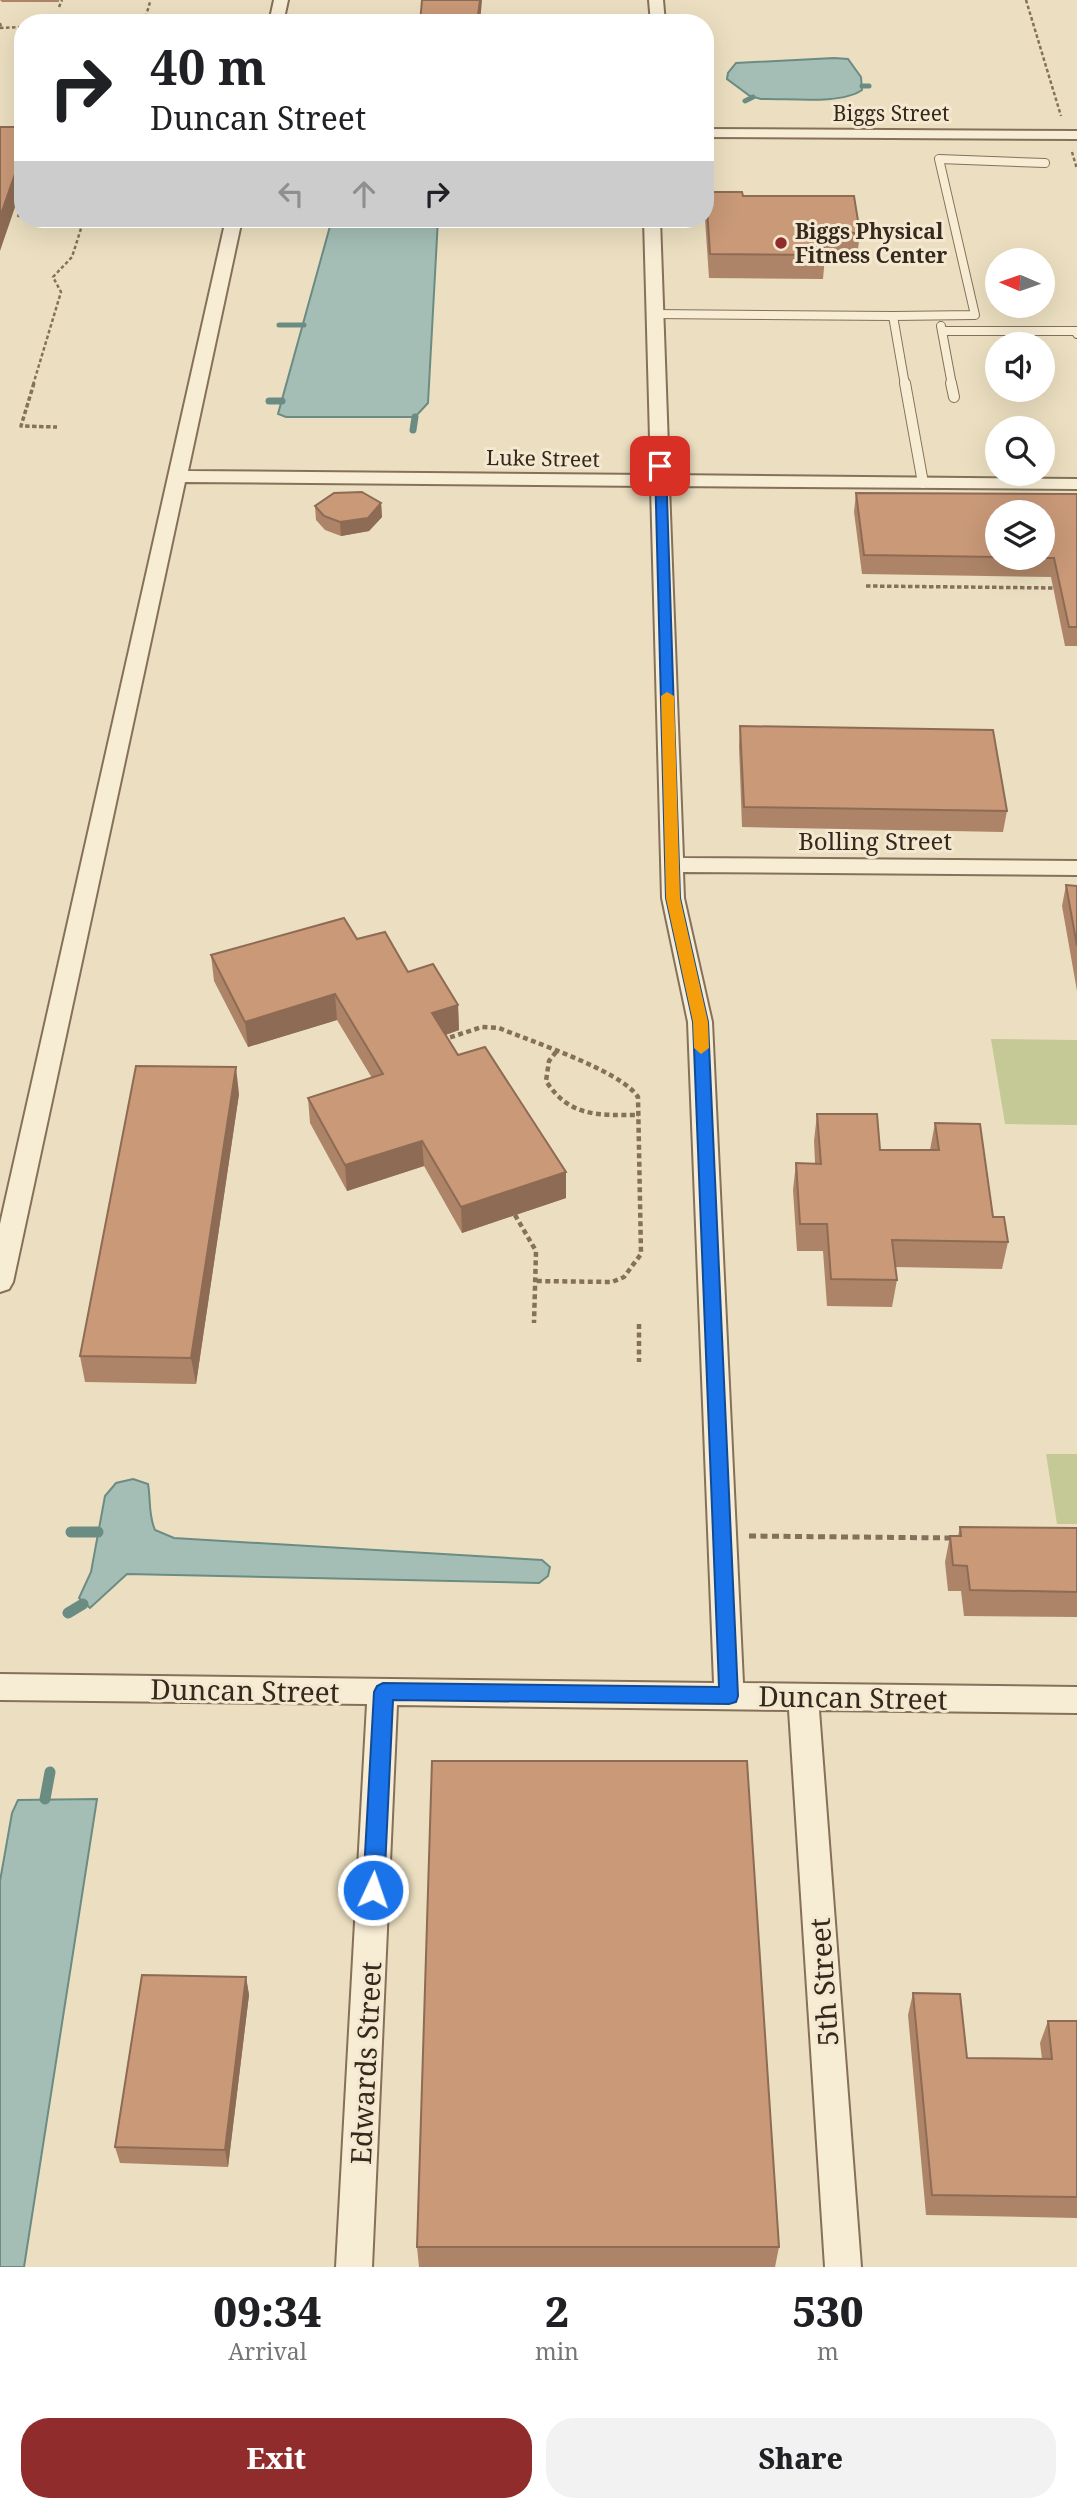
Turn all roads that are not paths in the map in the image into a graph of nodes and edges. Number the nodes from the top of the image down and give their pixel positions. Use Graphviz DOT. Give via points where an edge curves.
graph roads {
  1 [pos="714,133"];
  2 [pos="1077,135"];
  3 [pos="1045,163"];
  4 [pos="232,228"];
  5 [pos="652,228"];
  6 [pos="654,314"];
  7 [pos="893,316"];
  8 [pos="939,316"];
  9 [pos="942,331"];
  10 [pos="1077,334"];
  11 [pos="954,397"];
  12 [pos="177,476"];
  13 [pos="661,482"];
  14 [pos="923,483"];
  15 [pos="1077,484"];
  16 [pos="672,865"];
  17 [pos="1077,868"];
  18 [pos="0,1283"];
  19 [pos="0,1686"];
  20 [pos="383,1692"];
  21 [pos="729,1696"];
  22 [pos="803,1697"];
  23 [pos="1077,1700"];
  24 [pos="354,2267"];
  25 [pos="843,2267"];
  1 -- 2 [label="street, Biggs Street"];
  3 -- 8 [label="lane" via="939,159 975,316"];
  4 -- 12 [label="street"];
  5 -- 6 [label="street"];
  6 -- 7 [label="lane"];
  6 -- 13 [label="street"];
  7 -- 8 [label="lane"];
  7 -- 14 [label="lane"];
  8 -- 9 [label="lane"];
  9 -- 10 [label="lane"];
  9 -- 11 [label="lane"];
  12 -- 13 [label="street, Luke Street"];
  12 -- 18 [label="street"];
  13 -- 14 [label="street, Luke Street"];
  13 -- 16 [label="street"];
  14 -- 15 [label="street, Luke Street"];
  16 -- 17 [label="street, Bolling Street"];
  16 -- 21 [label="street" via="681,943 700,1022"];
  19 -- 20 [label="street, Duncan Street"];
  20 -- 21 [label="street, Duncan Street"];
  20 -- 24 [label="street, Edwards Street"];
  21 -- 22 [label="street, Duncan Street"];
  22 -- 23 [label="street, Duncan Street"];
  22 -- 25 [label="street, 5th Street"];
}
